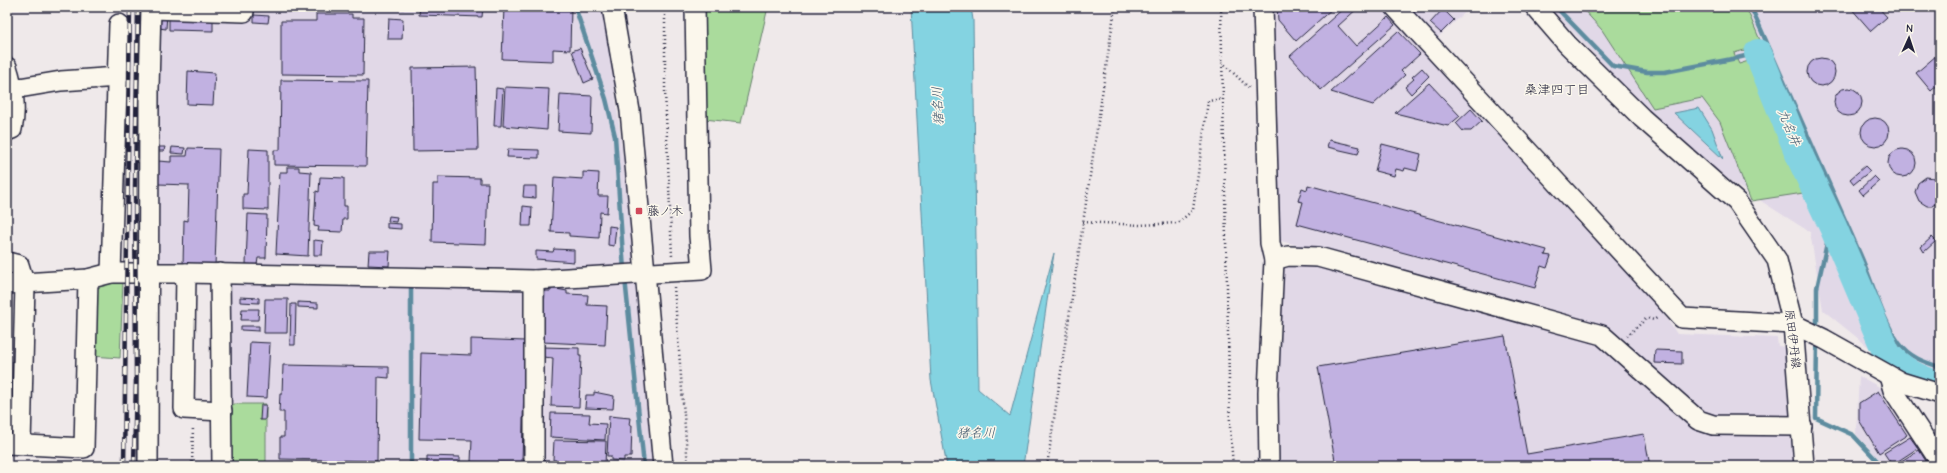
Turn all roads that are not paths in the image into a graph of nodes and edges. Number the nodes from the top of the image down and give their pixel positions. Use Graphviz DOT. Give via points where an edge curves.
graph roads {
  1 [pos="612,7"];
  2 [pos="695,7"];
  3 [pos="1263,7"];
  4 [pos="1395,7"];
  5 [pos="1535,7"];
  6 [pos="151,8"];
  7 [pos="214,9"];
  8 [pos="244,12"];
  9 [pos="119,24"];
  10 [pos="7,67"];
  11 [pos="118,77"];
  12 [pos="13,89"];
  13 [pos="7,131"];
  14 [pos="1274,260"];
  15 [pos="7,262"];
  16 [pos="186,272"];
  17 [pos="111,273"];
  18 [pos="149,273"];
  19 [pos="220,273"];
  20 [pos="645,274"];
  21 [pos="88,279"];
  22 [pos="534,280"];
  23 [pos="16,284"];
  24 [pos="1793,324"];
  25 [pos="1890,376"];
  26 [pos="15,377"];
  27 [pos="1940,394"];
  28 [pos="222,411"];
  29 [pos="1802,426"];
  30 [pos="14,444"];
  31 [pos="1940,462"];
  32 [pos="148,466"];
  33 [pos="222,466"];
  34 [pos="534,466"];
  35 [pos="663,466"];
  36 [pos="1269,466"];
  37 [pos="1804,466"];
  1 -- 20 [label="street" via="630,111"];
  2 -- 20 [label="street" via="699,236 702,270"];
  3 -- 14 [label="street" via="1270,243"];
  4 -- 24 [label="street" via="1682,318"];
  5 -- 24 [label="street, 原田伊丹線" via="1642,118 1737,202 1777,260"];
  6 -- 7 [label="street"];
  6 -- 18 [label="street"];
  7 -- 8 [label="street"];
  9 -- 11 [label="street"];
  10 -- 12 [label="street"];
  11 -- 12 [label="street" via="62,81"];
  11 -- 17 [label="street"];
  12 -- 13 [label="street" via="13,124 12,129"];
  14 -- 29 [label="street" via="1288,256 1318,257 1602,335 1698,420 1713,425"];
  14 -- 36 [label="street" via="1268,392"];
  15 -- 23 [label="street" via="19,265"];
  16 -- 18 [label="street"];
  16 -- 19 [label="street"];
  16 -- 28 [label="street" via="184,409"];
  17 -- 18 [label="street"];
  17 -- 21 [label="street"];
  18 -- 32 [label="street"];
  19 -- 22 [label="street"];
  19 -- 28 [label="street"];
  20 -- 22 [label="street"];
  20 -- 35 [label="street"];
  21 -- 23 [label="street"];
  21 -- 30 [label="street" via="84,448"];
  22 -- 34 [label="street"];
  23 -- 26 [label="street"];
  24 -- 25 [label="street"];
  24 -- 29 [label="street, 原田伊丹線"];
  25 -- 27 [label="street"];
  25 -- 31 [label="street" via="1892,390"];
  26 -- 30 [label="street"];
  28 -- 33 [label="street"];
  29 -- 37 [label="street, 原田伊丹線"];
}
